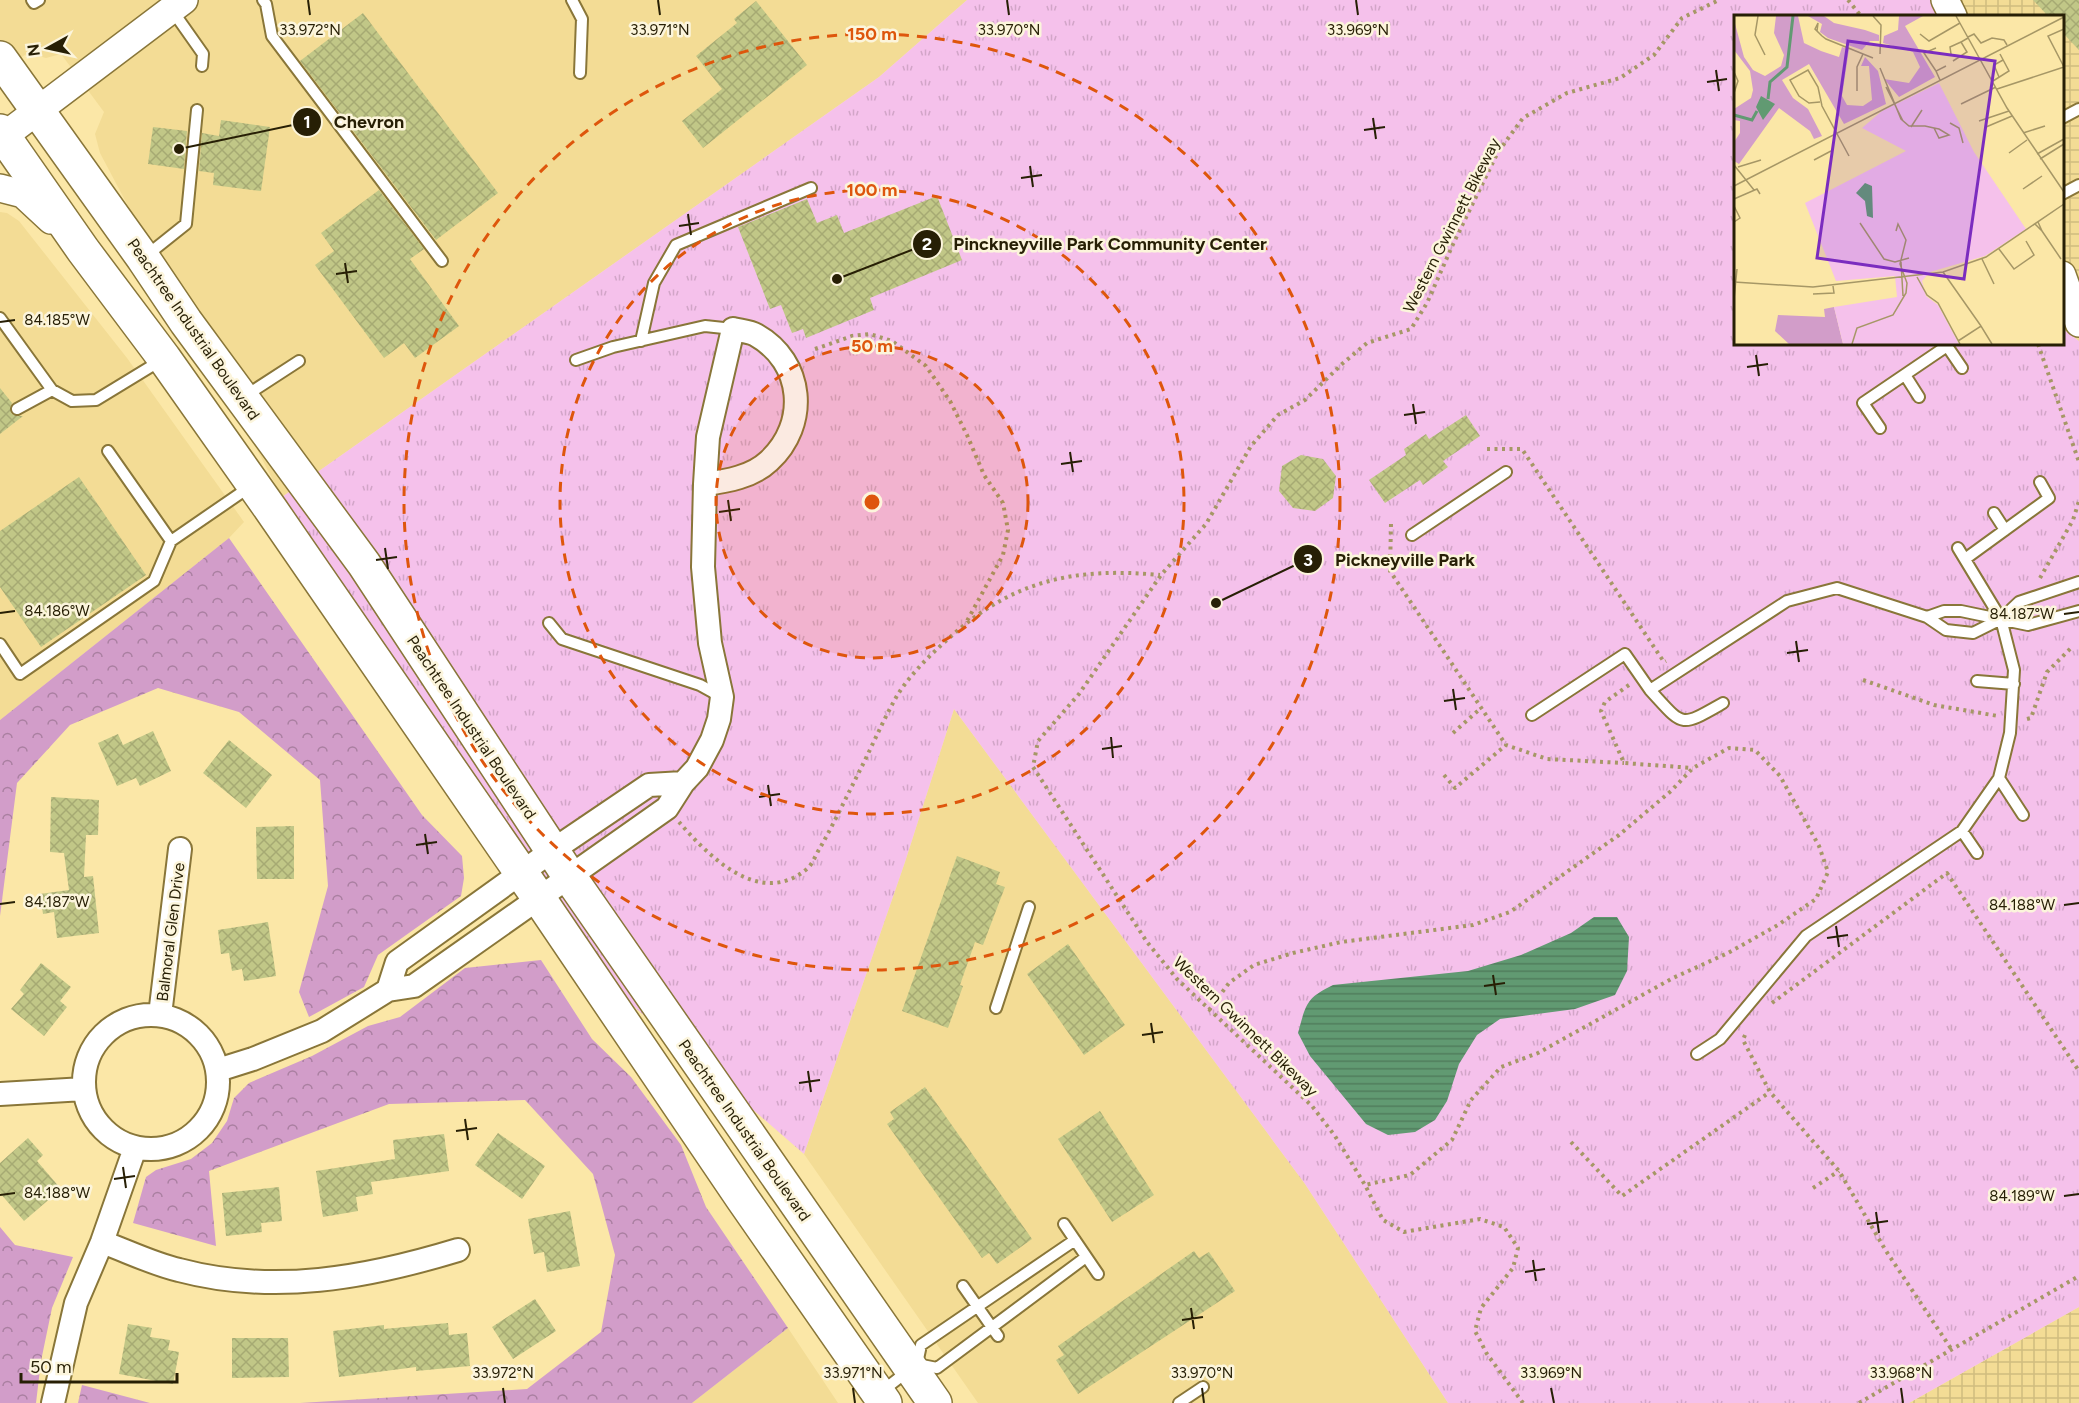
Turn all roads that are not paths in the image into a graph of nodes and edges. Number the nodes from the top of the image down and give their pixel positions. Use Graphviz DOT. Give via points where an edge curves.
graph roads {
  1 [pos="32,0"];
  2 [pos="39,0"];
  3 [pos="263,0"];
  4 [pos="572,0"];
  5 [pos="1945,0"];
  6 [pos="178,4"];
  7 [pos="1952,15"];
  8 [pos="0,58"];
  9 [pos="202,66"];
  10 [pos="580,74"];
  11 [pos="38,109"];
  12 [pos="2079,109"];
  13 [pos="197,110"];
  14 [pos="2064,117"];
  15 [pos="1,135"];
  16 [pos="2079,186"];
  17 [pos="0,188"];
  18 [pos="811,188"];
  19 [pos="2064,193"];
  20 [pos="83,250"];
  21 [pos="143,258"];
  22 [pos="441,261"];
  23 [pos="2064,281"];
  24 [pos="0,318"];
  25 [pos="2079,322"];
  26 [pos="733,330"];
  27 [pos="641,341"];
  28 [pos="164,358"];
  29 [pos="576,360"];
  30 [pos="299,361"];
  31 [pos="1962,368"];
  32 [pos="1905,375"];
  33 [pos="52,390"];
  34 [pos="1919,397"];
  35 [pos="242,398"];
  36 [pos="17,410"];
  37 [pos="1880,428"];
  38 [pos="108,451"];
  39 [pos="1506,472"];
  40 [pos="2040,482"];
  41 [pos="254,484"];
  42 [pos="705,484"];
  43 [pos="1994,513"];
  44 [pos="2005,530"];
  45 [pos="1412,535"];
  46 [pos="171,541"];
  47 [pos="1958,548"];
  48 [pos="1965,559"];
  49 [pos="2079,582"];
  50 [pos="2079,611"];
  51 [pos="1927,617"];
  52 [pos="2001,619"];
  53 [pos="549,623"];
  54 [pos="0,644"];
  55 [pos="1977,681"];
  56 [pos="2014,684"];
  57 [pos="1650,690"];
  58 [pos="722,697"];
  59 [pos="1723,703"];
  60 [pos="1532,715"];
  61 [pos="1999,778"];
  62 [pos="683,783"];
  63 [pos="2023,815"];
  64 [pos="1962,831"];
  65 [pos="180,849"];
  66 [pos="1977,853"];
  67 [pos="561,863"];
  68 [pos="530,885"];
  69 [pos="1029,907"];
  70 [pos="996,1008"];
  71 [pos="160,1015"];
  72 [pos="1697,1054"];
  73 [pos="218,1070"];
  74 [pos="84,1089"];
  75 [pos="0,1094"];
  76 [pos="135,1148"];
  77 [pos="1064,1224"];
  78 [pos="1075,1240"];
  79 [pos="102,1242"];
  80 [pos="458,1250"];
  81 [pos="1086,1257"];
  82 [pos="1098,1274"];
  83 [pos="963,1286"];
  84 [pos="978,1308"];
  85 [pos="991,1326"];
  86 [pos="998,1336"];
  87 [pos="914,1366"];
  88 [pos="1203,1387"];
  89 [pos="879,1398"];
  90 [pos="52,1403"];
  91 [pos="935,1403"];
  92 [pos="1179,1403"];
  1 -- 2 [label="lane"];
  3 -- 22 [label="lane" via="272,36"];
  4 -- 10 [label="lane" via="582,19"];
  5 -- 7 [label="street"];
  6 -- 9 [label="lane" via="203,54"];
  6 -- 11 [label="street"];
  8 -- 11 [label="highway, Peachtree Industrial Boulevard"];
  11 -- 15 [label="street"];
  11 -- 21 [label="highway, Peachtree Industrial Boulevard"];
  12 -- 14 [label="lane"];
  13 -- 21 [label="lane" via="186,225"];
  15 -- 20 [label="highway"];
  16 -- 19 [label="lane"];
  17 -- 20 [label="street" via="23,194"];
  18 -- 27 [label="lane" via="676,246 654,283"];
  20 -- 28 [label="highway"];
  21 -- 35 [label="highway, Peachtree Industrial Boulevard"];
  23 -- 25 [label="street"];
  24 -- 33 [label="lane"];
  26 -- 27 [label="lane" via="705,326"];
  26 -- 42 [label="street" via="708,437"];
  26 -- 42 [label="street" via="754,334 774,348 790,368 796,393 793,422 784,444 768,462 727,481"];
  27 -- 29 [label="lane"];
  28 -- 33 [label="lane" via="96,400 72,401"];
  28 -- 41 [label="highway"];
  30 -- 35 [label="lane"];
  31 -- 32 [label="lane" via="1947,346"];
  32 -- 34 [label="lane"];
  32 -- 37 [label="lane" via="1863,403"];
  33 -- 36 [label="lane"];
  35 -- 67 [label="highway, Peachtree Industrial Boulevard" via="364,564"];
  38 -- 46 [label="lane"];
  39 -- 45 [label="lane"];
  40 -- 44 [label="lane" via="2049,498"];
  41 -- 46 [label="lane"];
  41 -- 68 [label="highway"];
  42 -- 58 [label="street" via="703,567 710,643"];
  43 -- 44 [label="lane"];
  44 -- 48 [label="lane"];
  46 -- 54 [label="lane" via="154,581 20,674"];
  47 -- 48 [label="lane"];
  48 -- 52 [label="lane"];
  49 -- 52 [label="lane" via="2019,602"];
  50 -- 52 [label="lane" via="2028,625"];
  51 -- 52 [label="lane" via="1961,611"];
  51 -- 52 [label="lane" via="1946,630 1973,633"];
  51 -- 57 [label="lane" via="1837,588 1787,602"];
  52 -- 56 [label="lane"];
  53 -- 58 [label="lane" via="562,639 700,685"];
  55 -- 56 [label="lane"];
  56 -- 61 [label="lane" via="2010,733"];
  57 -- 59 [label="lane" via="1676,719 1690,721"];
  57 -- 60 [label="lane" via="1625,654"];
  58 -- 62 [label="street" via="720,720 712,740 697,768"];
  61 -- 63 [label="lane"];
  61 -- 64 [label="lane"];
  62 -- 67 [label="street" via="667,808"];
  62 -- 67 [label="street" via="649,785"];
  64 -- 66 [label="lane"];
  64 -- 72 [label="lane" via="1806,936 1720,1039"];
  65 -- 71 [label="street, Balmoral Glen Drive"];
  67 -- 68 [label="street"];
  67 -- 68 [label="street"];
  67 -- 87 [label="highway, Peachtree Industrial Boulevard"];
  68 -- 73 [label="street" via="397,962 388,990 322,1032"];
  68 -- 89 [label="highway"];
  69 -- 70 [label="lane"];
  71 -- 73 [label="street" via="193,1029 209,1047"];
  71 -- 74 [label="street" via="133,1017 115,1025 99,1039 87,1062"];
  73 -- 76 [label="street" via="215,1103 198,1131 175,1146"];
  74 -- 75 [label="street"];
  74 -- 76 [label="street" via="90,1112 104,1131"];
  76 -- 79 [label="street"];
  77 -- 78 [label="lane"];
  78 -- 81 [label="lane"];
  78 -- 84 [label="lane"];
  79 -- 80 [label="street" via="178,1270 238,1282 307,1282 406,1266"];
  79 -- 90 [label="street" via="76,1303"];
  81 -- 82 [label="lane"];
  81 -- 85 [label="lane"];
  83 -- 84 [label="lane"];
  84 -- 85 [label="lane"];
  84 -- 87 [label="lane" via="921,1345"];
  85 -- 86 [label="lane"];
  85 -- 87 [label="lane" via="937,1368"];
  87 -- 89 [label="lane"];
  87 -- 91 [label="highway, Peachtree Industrial Boulevard"];
  88 -- 92 [label="lane"];
}
